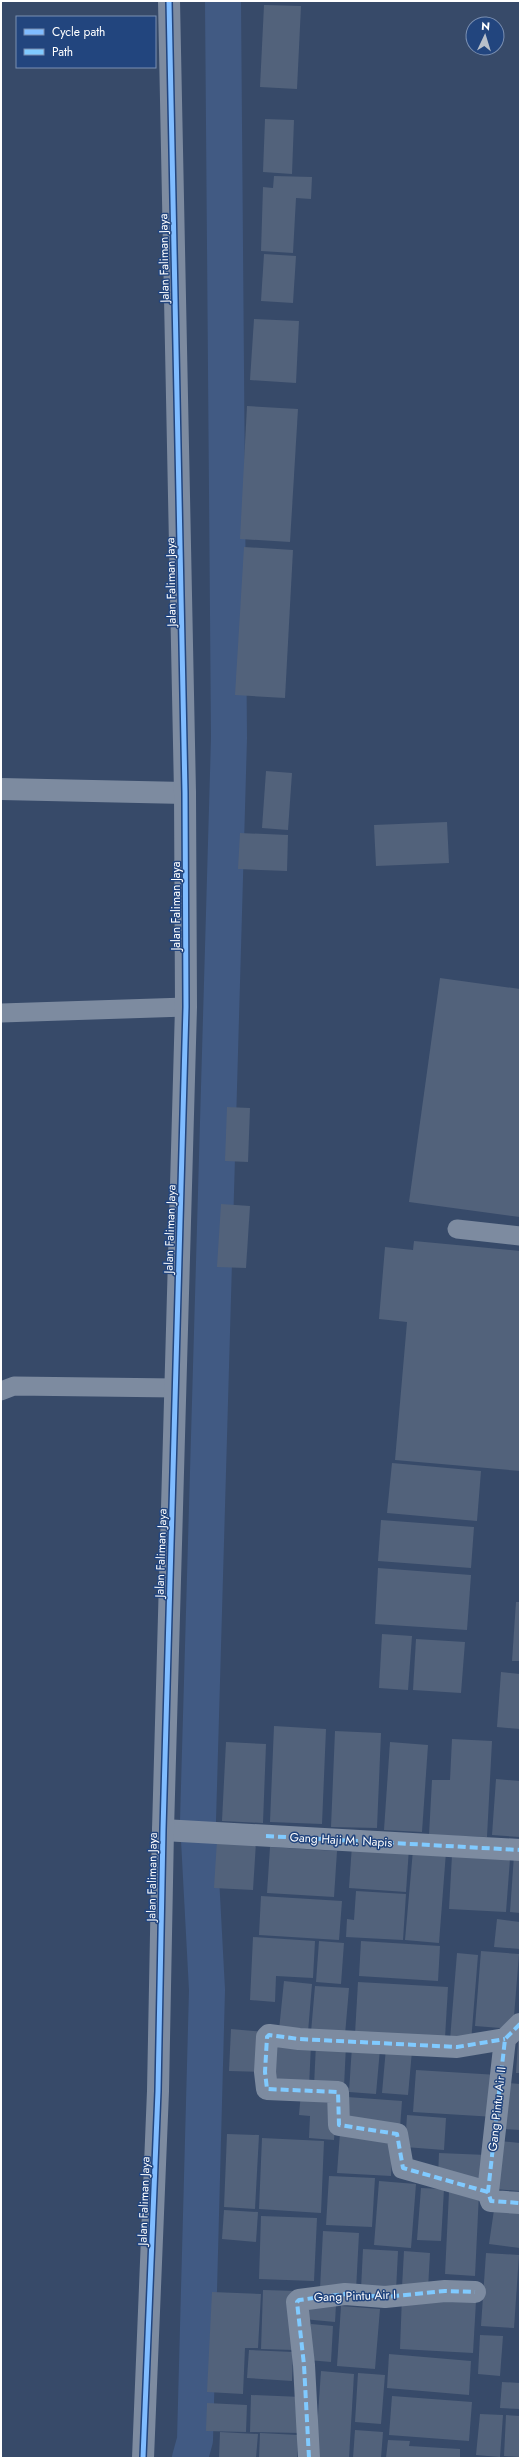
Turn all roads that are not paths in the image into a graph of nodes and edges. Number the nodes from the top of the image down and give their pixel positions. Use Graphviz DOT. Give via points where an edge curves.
graph roads {
  1 [pos="169,1"];
  2 [pos="1,789"];
  3 [pos="185,793"];
  4 [pos="186,1007"];
  5 [pos="1,1013"];
  6 [pos="457,1229"];
  7 [pos="520,1236"];
  8 [pos="176,1388"];
  9 [pos="1,1391"];
  10 [pos="170,1830"];
  11 [pos="520,1850"];
  12 [pos="512,2031"];
  13 [pos="489,2196"];
  14 [pos="520,2203"];
  15 [pos="475,2292"];
  16 [pos="143,2458"];
  17 [pos="309,2458"];
  1 -- 3 [label="street, Jalan Faliman Jaya"];
  2 -- 3 [label="street"];
  3 -- 4 [label="street, Jalan Faliman Jaya"];
  4 -- 5 [label="lane"];
  4 -- 8 [label="street, Jalan Faliman Jaya"];
  6 -- 7 [label="lane"];
  8 -- 9 [label="lane" via="14,1386"];
  8 -- 10 [label="street, Jalan Faliman Jaya"];
  10 -- 11 [label="street, Gang Haji M. Napis"];
  10 -- 16 [label="street, Jalan Faliman Jaya"];
  12 -- 13 [label="street, Gang Pintu Air II"];
  12 -- 13 [label="street" via="457,2047 299,2039 269,2035 267,2037 267,2089 338,2092 339,2124 397,2134 403,2168"];
  13 -- 14 [label="street"];
  15 -- 17 [label="street, Gang Pintu Air I" via="445,2291 385,2297 345,2294 297,2302 304,2366"];
}
